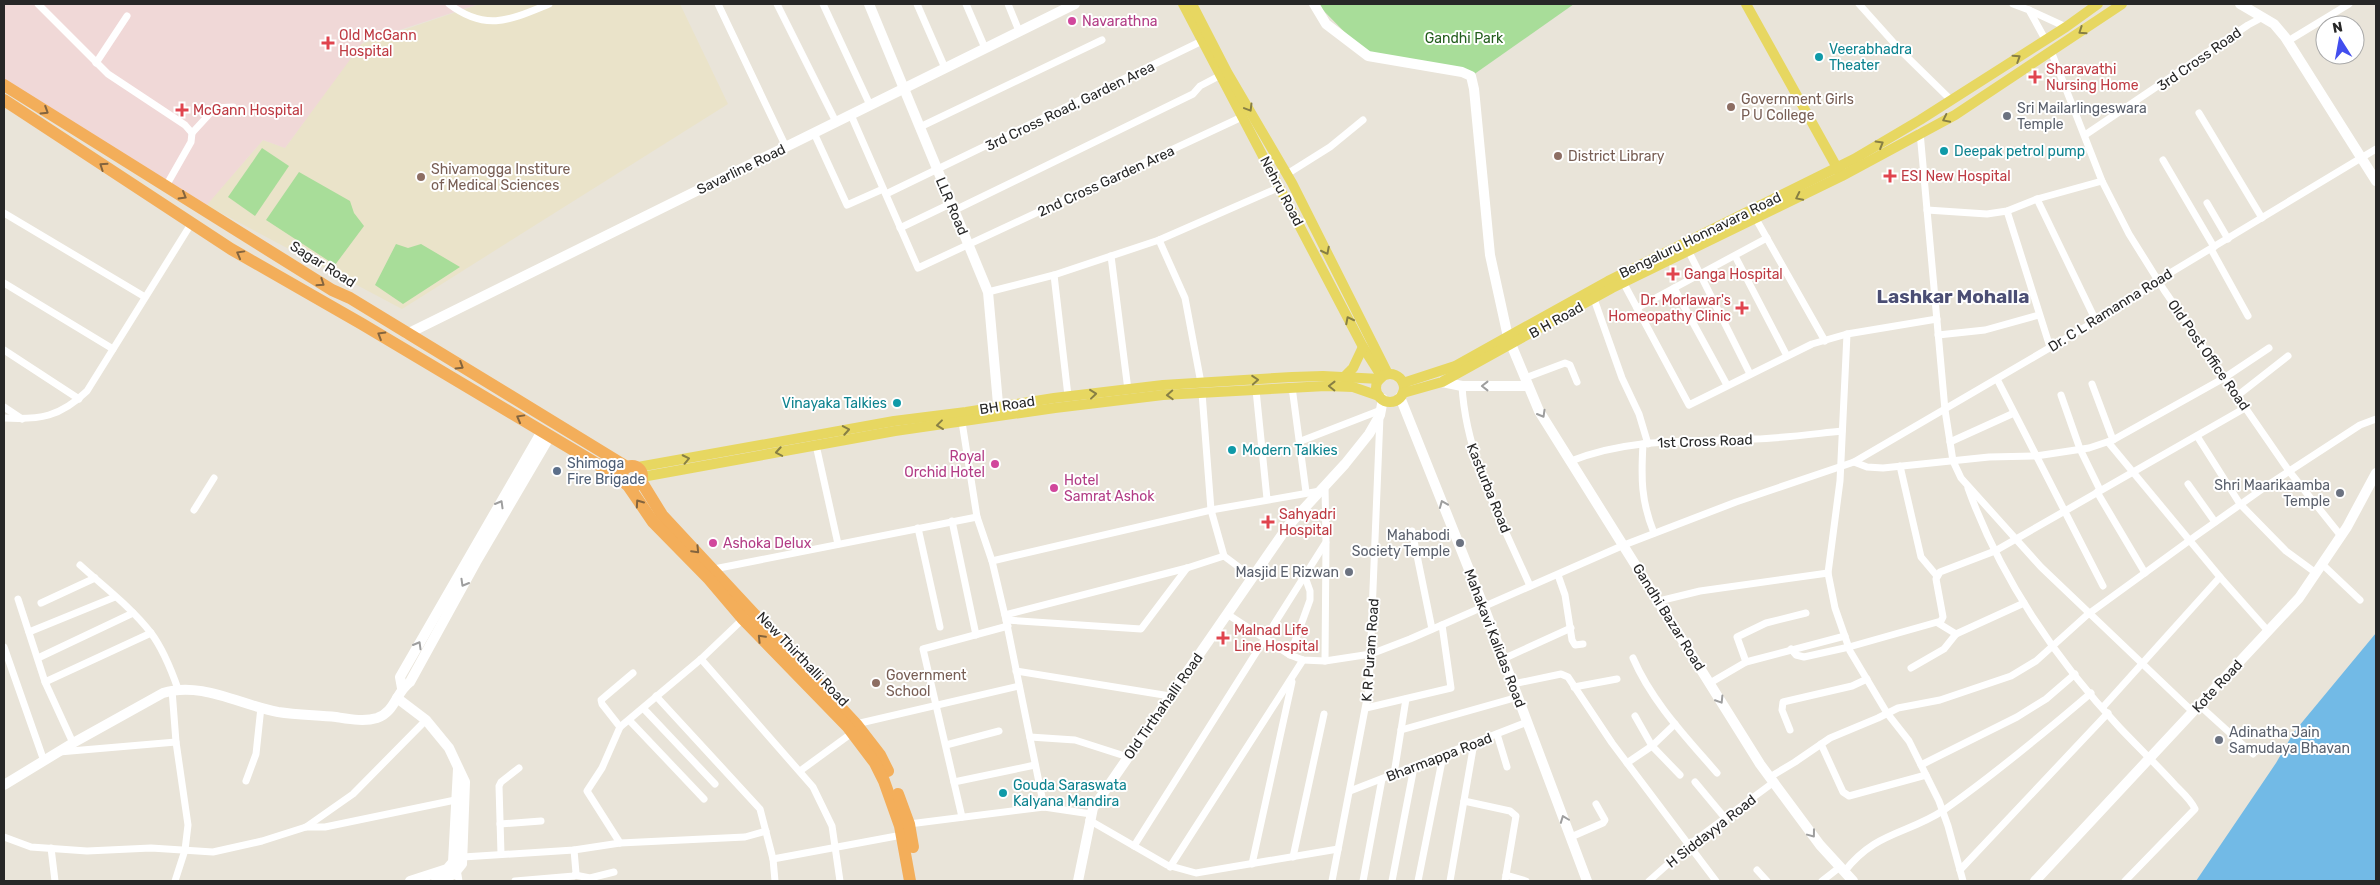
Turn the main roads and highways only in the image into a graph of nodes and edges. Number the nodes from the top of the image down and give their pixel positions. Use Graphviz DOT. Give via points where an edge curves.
graph roads {
  1 [pos="1184,4"];
  2 [pos="1192,4"];
  3 [pos="1747,4"];
  4 [pos="2098,4"];
  5 [pos="2122,4"];
  6 [pos="4,85"];
  7 [pos="4,100"];
  8 [pos="1840,171"];
  9 [pos="1510,341"];
  10 [pos="1363,347"];
  11 [pos="1344,377"];
  12 [pos="1384,377"];
  13 [pos="1202,388"];
  14 [pos="1402,391"];
  15 [pos="1381,398"];
  16 [pos="999,411"];
  17 [pos="633,476"];
  18 [pos="854,728"];
  19 [pos="906,830"];
  20 [pos="910,881"];
  21 [pos="919,881"];
  10 -- 1 [label="main road, Nehru Road, one-way"];
  2 -- 12 [label="main road, Nehru Road, one-way" via="1222,64 1287,174"];
  3 -- 8 [label="main road"];
  8 -- 4 [label="main road, one-way"];
  5 -- 8 [label="main road, one-way" via="1955,115"];
  6 -- 17 [label="highway, Sagar Road, one-way"];
  17 -- 7 [label="highway, one-way" via="546,433 231,250"];
  8 -- 9 [label="main road, B H Road, one-way" via="1756,219 1623,282"];
  8 -- 9 [label="main road, Bengaluru Honnavara Road" via="1614,278"];
  9 -- 14 [label="main road, Bengaluru Honnavara Road"];
  9 -- 14 [label="main road, B H Road" via="1442,382"];
  10 -- 11 [label="main road" via="1353,368"];
  10 -- 12 [label="main road, Nehru Road"];
  11 -- 12 [label="main road, BH Road"];
  13 -- 11 [label="main road, BH Road, one-way" via="1323,376"];
  12 -- 14 [label="main road" via="1397,376"];
  12 -- 15 [label="main road" via="1377,387"];
  15 -- 13 [label="main road, BH Road, one-way" via="1353,387"];
  13 -- 16 [label="main road, BH Road, one-way" via="1163,395"];
  16 -- 13 [label="main road, BH Road, one-way" via="1068,396"];
  14 -- 15 [label="main road" via="1392,401"];
  16 -- 17 [label="main road, BH Road, one-way" via="962,422"];
  17 -- 16 [label="main road, BH Road, one-way" via="894,421"];
  17 -- 18 [label="highway, one-way" via="662,514"];
  18 -- 17 [label="highway, New Thirthalli Road, one-way" via="743,619 709,578 653,522"];
  18 -- 19 [label="highway, New Thirthalli Road" via="884,781"];
  19 -- 20 [label="highway, New Thirthalli Road"];
  19 -- 21 [label="highway"];
}
